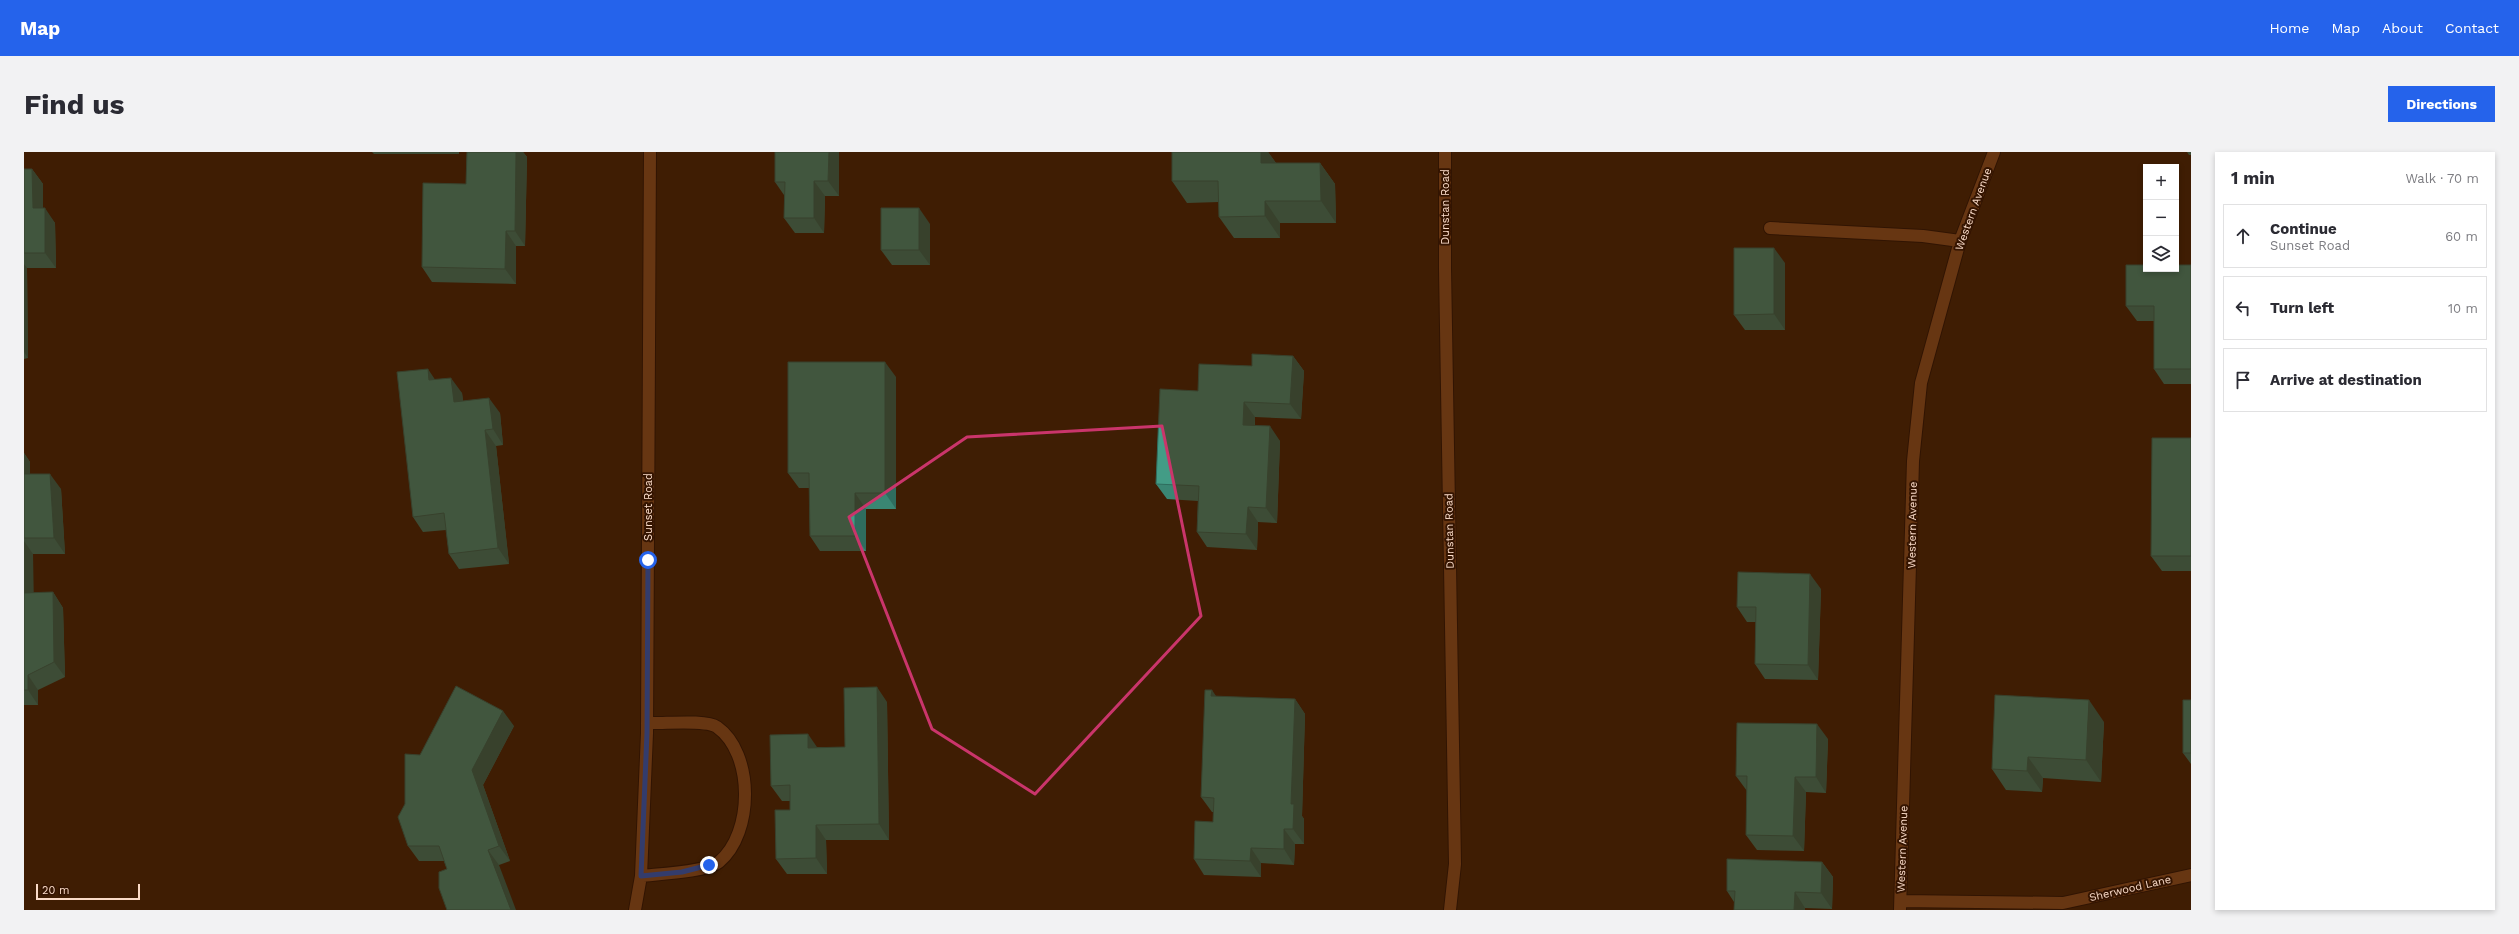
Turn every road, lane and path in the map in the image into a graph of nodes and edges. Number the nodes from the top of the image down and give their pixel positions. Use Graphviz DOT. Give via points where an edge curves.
graph roads {
  1 [pos="650,152"];
  2 [pos="1446,152"];
  3 [pos="1994,152"];
  4 [pos="1770,228"];
  5 [pos="1960,241"];
  6 [pos="647,724"];
  7 [pos="2191,875"];
  8 [pos="641,876"];
  9 [pos="1901,905"];
  10 [pos="635,910"];
  11 [pos="1450,910"];
  1 -- 6 [label="street, Sunset Road"];
  2 -- 11 [label="street, Dunstan Road" via="1445,268 1455,864"];
  3 -- 5 [label="street, Western Avenue"];
  4 -- 5 [label="street" via="1923,236"];
  5 -- 9 [label="street, Western Avenue" via="1921,383 1913,461"];
  6 -- 8 [label="street, Sunset Road"];
  6 -- 8 [label="street" via="716,726 731,740 740,761 745,790 744,811 739,830 730,849 718,863 682,872"];
  7 -- 9 [label="street, Sherwood Lane" via="2063,903"];
  8 -- 10 [label="street, Sunset Road"];
}
